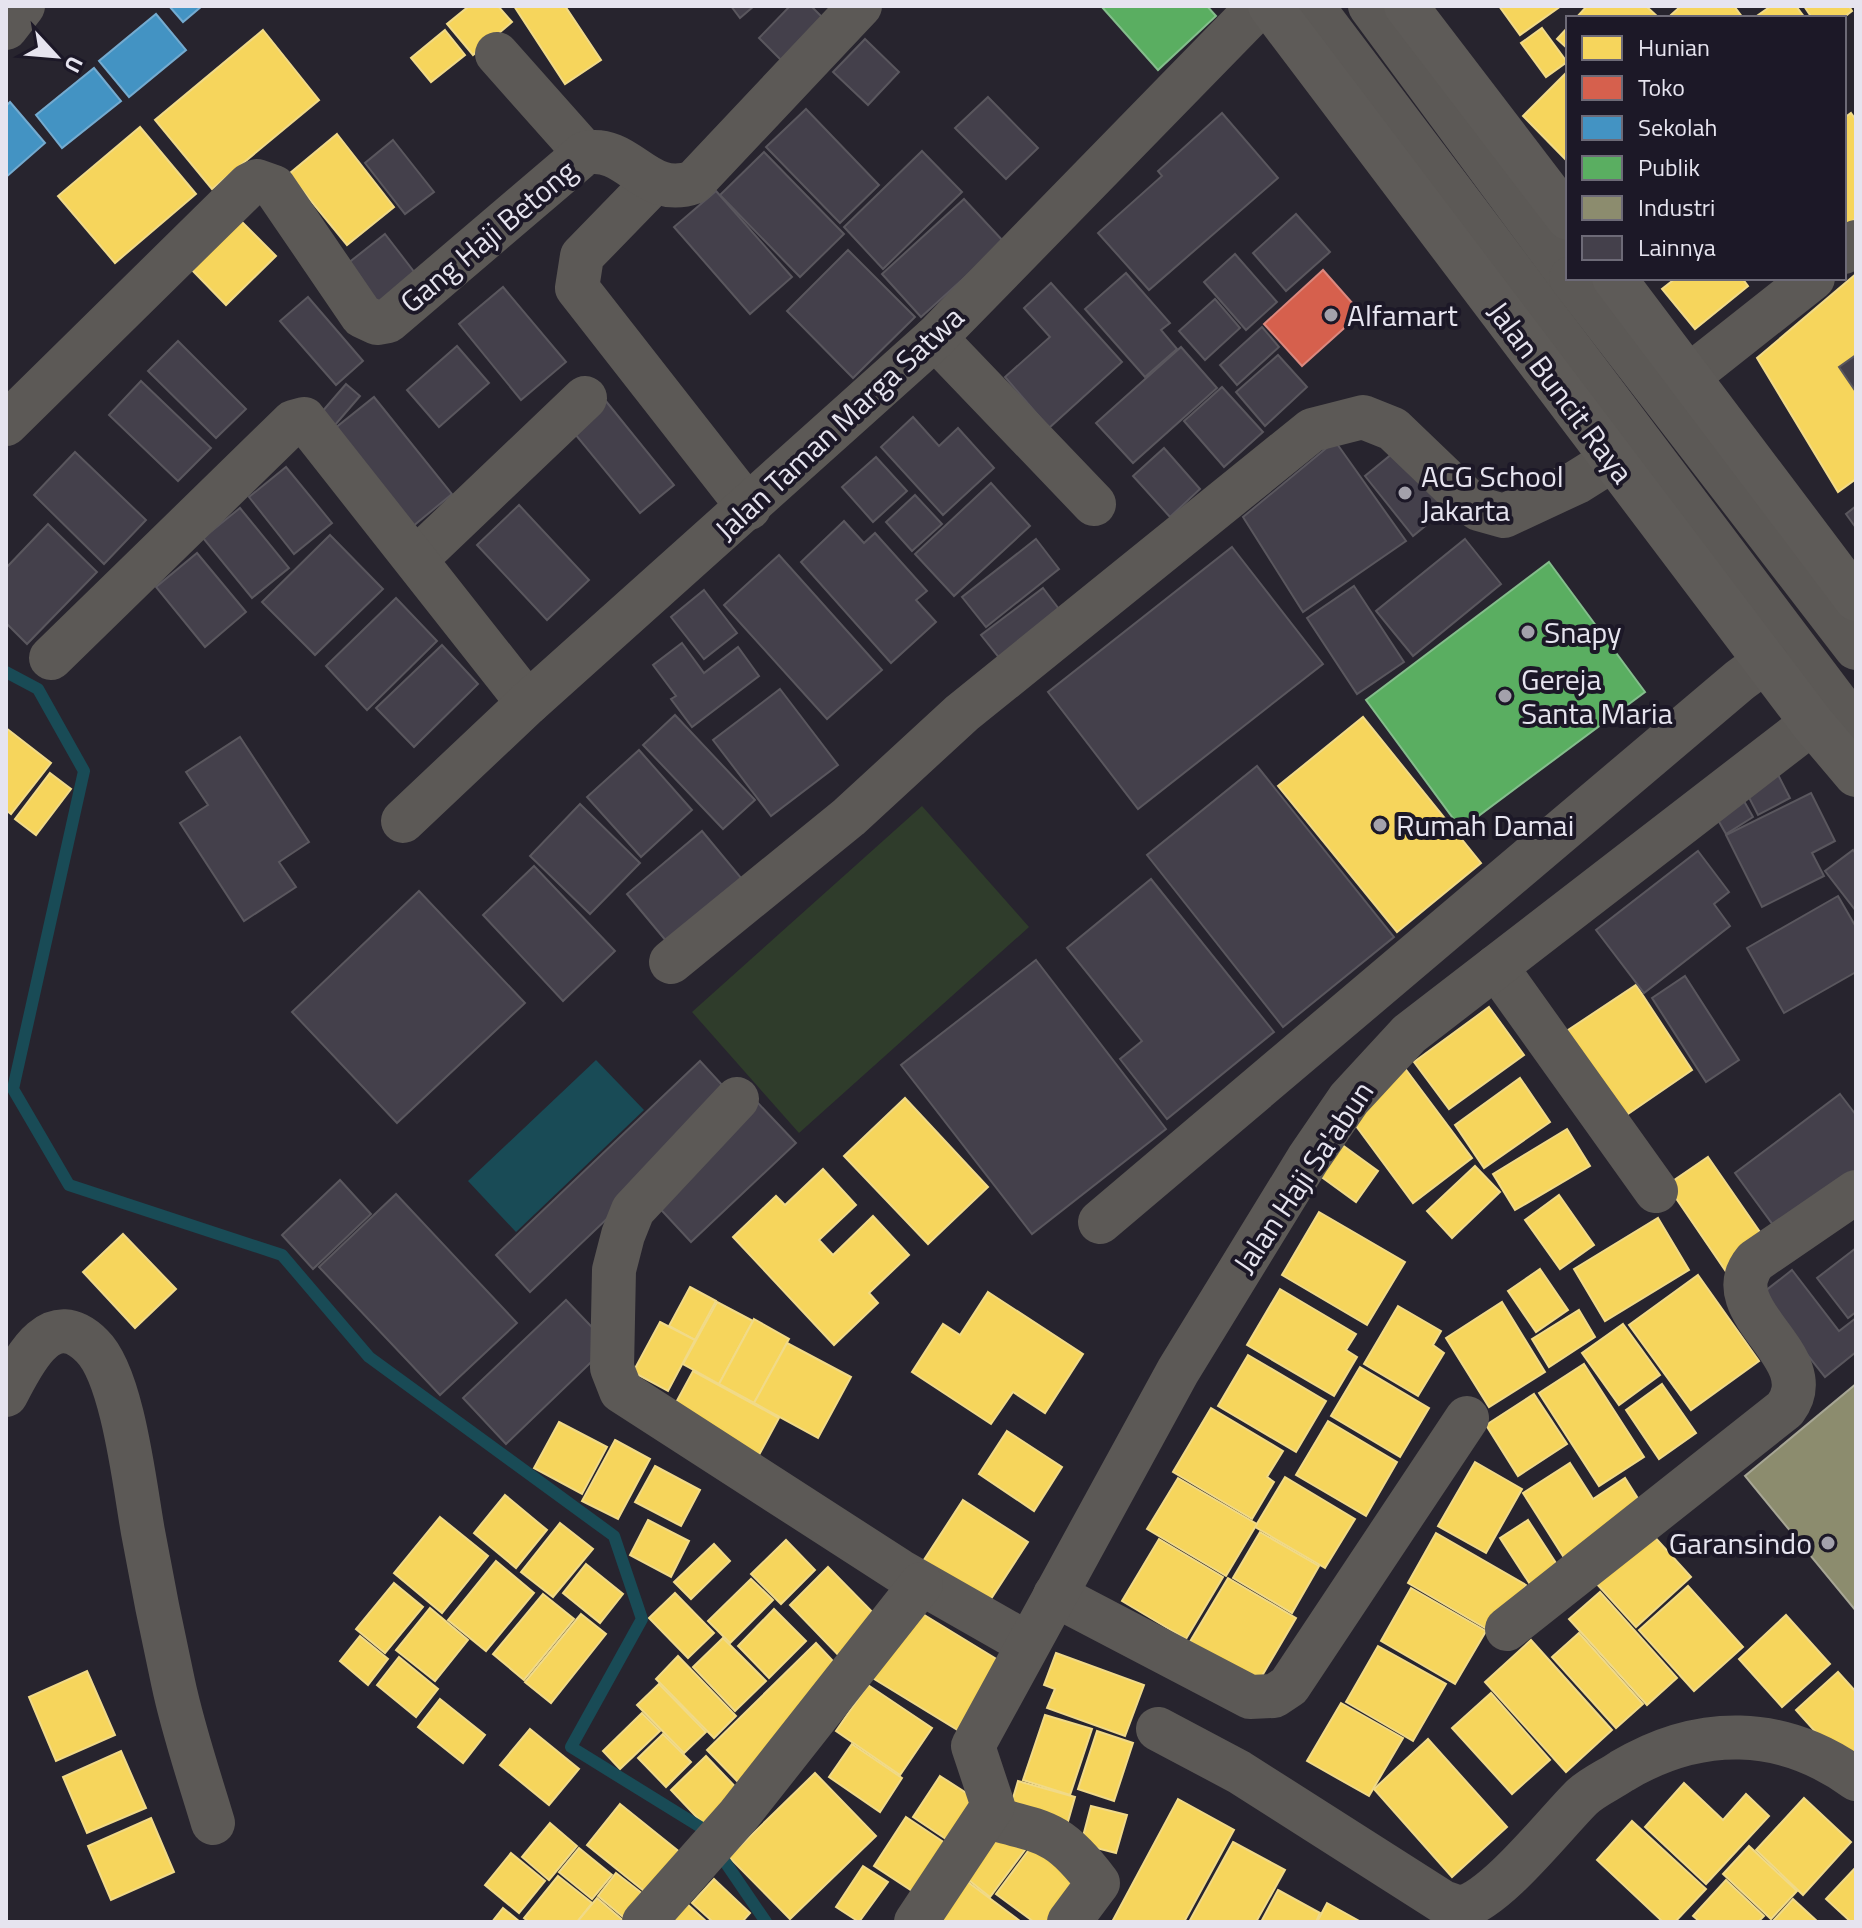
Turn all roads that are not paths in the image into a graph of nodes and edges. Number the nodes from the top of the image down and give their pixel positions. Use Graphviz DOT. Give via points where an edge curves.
graph roads {
  1 [pos="23,6"];
  2 [pos="860,6"];
  3 [pos="1259,6"];
  4 [pos="1270,6"];
  5 [pos="1312,6"];
  6 [pos="1370,6"];
  7 [pos="1406,6"];
  8 [pos="6,28"];
  9 [pos="497,54"];
  10 [pos="585,153"];
  11 [pos="654,182"];
  12 [pos="1566,215"];
  13 [pos="1566,271"];
  14 [pos="1573,280"];
  15 [pos="1616,280"];
  16 [pos="1810,280"];
  17 [pos="935,338"];
  18 [pos="1689,376"];
  19 [pos="585,398"];
  20 [pos="6,424"];
  21 [pos="1612,460"];
  22 [pos="1094,504"];
  23 [pos="749,508"];
  24 [pos="416,559"];
  25 [pos="1856,599"];
  26 [pos="1856,648"];
  27 [pos="51,658"];
  28 [pos="1766,661"];
  29 [pos="528,703"];
  30 [pos="1812,723"];
  31 [pos="1856,728"];
  32 [pos="1856,775"];
  33 [pos="403,821"];
  34 [pos="671,962"];
  35 [pos="1496,967"];
  36 [pos="737,1099"];
  37 [pos="1656,1191"];
  38 [pos="1856,1192"];
  39 [pos="1100,1222"];
  40 [pos="6,1395"];
  41 [pos="1467,1418"];
  42 [pos="921,1584"];
  43 [pos="1055,1595"];
  44 [pos="1507,1629"];
  45 [pos="1028,1644"];
  46 [pos="1158,1729"];
  47 [pos="1856,1779"];
  48 [pos="987,1817"];
  49 [pos="213,1823"];
  50 [pos="644,1922"];
  51 [pos="916,1922"];
  52 [pos="1069,1922"];
  1 -- 8 [label="street"];
  2 -- 11 [label="street" via="694,182 677,188"];
  3 -- 17 [label="street, Jalan Taman Marga Satwa"];
  4 -- 21 [label="main road, Jalan Buncit Raya"];
  5 -- 31 [label="street"];
  6 -- 13 [label="street"];
  7 -- 12 [label="main road"];
  9 -- 10 [label="street"];
  10 -- 11 [label="street, Gang Haji Betong" via="613,154"];
  10 -- 20 [label="street, Gang Haji Betong" via="388,321 377,323 362,316 274,187 257,181"];
  11 -- 23 [label="street" via="582,256 577,288"];
  14 -- 26 [label="street"];
  15 -- 18 [label="main road"];
  16 -- 18 [label="street"];
  17 -- 22 [label="street"];
  17 -- 23 [label="street, Jalan Taman Marga Satwa"];
  18 -- 25 [label="main road"];
  19 -- 24 [label="street"];
  21 -- 28 [label="main road, Jalan Buncit Raya"];
  21 -- 34 [label="street" via="1504,516 1466,499 1393,429 1363,417 1312,430 962,713 849,817"];
  23 -- 29 [label="street, Jalan Taman Marga Satwa"];
  24 -- 27 [label="street" via="310,423 299,419"];
  24 -- 29 [label="street"];
  28 -- 30 [label="main road, Jalan Buncit Raya"];
  28 -- 39 [label="street"];
  29 -- 33 [label="street, Jalan Taman Marga Satwa"];
  30 -- 32 [label="main road, Jalan Buncit Raya"];
  30 -- 35 [label="street, Jalan Haji Sa'abun"];
  35 -- 37 [label="street"];
  35 -- 43 [label="street, Jalan Haji Sa'abun" via="1409,1034 1349,1099 1178,1371"];
  36 -- 42 [label="street" via="633,1210 614,1270 612,1368 621,1391 648,1411"];
  38 -- 44 [label="street" via="1747,1271 1744,1293 1794,1373 1794,1397 1785,1409"];
  40 -- 49 [label="street" via="34,1344 51,1334 71,1334 90,1343 100,1356 124,1421 174,1686"];
  41 -- 43 [label="street" via="1289,1686 1274,1696 1250,1697 1219,1684"];
  42 -- 45 [label="street"];
  42 -- 50 [label="street" via="738,1816"];
  43 -- 45 [label="street, Jalan Haji Sa'abun"];
  45 -- 48 [label="street, Jalan Haji Sa'abun" via="973,1746 993,1806"];
  46 -- 47 [label="street" via="1239,1772 1460,1908 1490,1893 1585,1794 1656,1750 1721,1737 1773,1739 1833,1762"];
  48 -- 51 [label="street"];
  48 -- 52 [label="street" via="1054,1835 1078,1857 1098,1883"];
}
